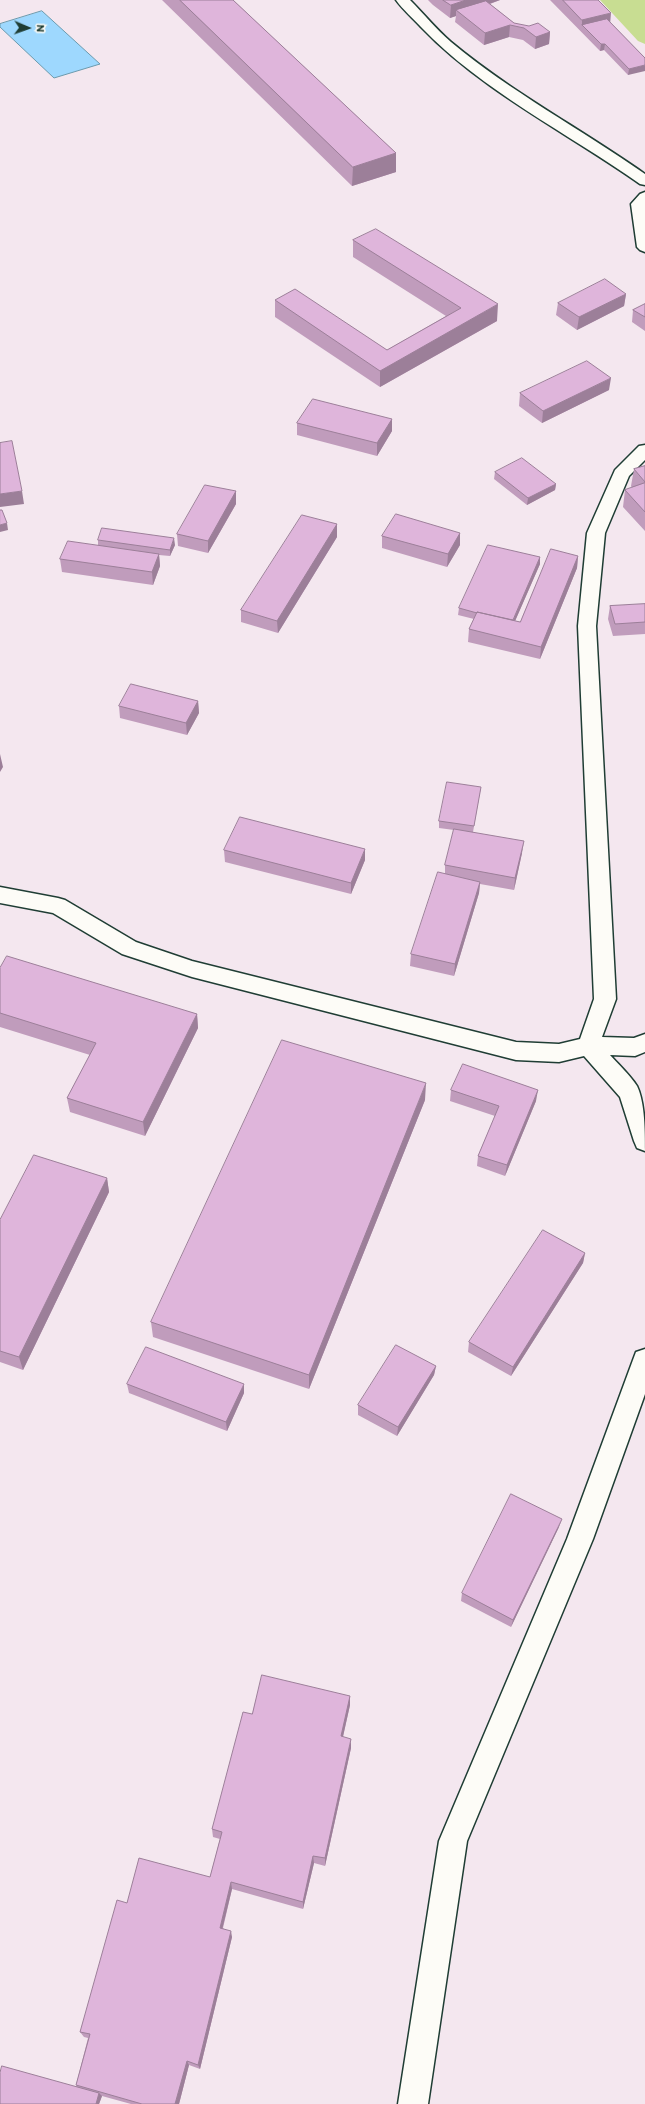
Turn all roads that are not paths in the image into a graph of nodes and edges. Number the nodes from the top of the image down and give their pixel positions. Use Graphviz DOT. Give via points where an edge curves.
graph roads {
  1 [pos="403,0"];
  2 [pos="645,181"];
  3 [pos="645,197"];
  4 [pos="645,247"];
  5 [pos="645,450"];
  6 [pos="0,896"];
  7 [pos="645,1043"];
  8 [pos="588,1046"];
  9 [pos="638,1095"];
  10 [pos="645,1141"];
  11 [pos="645,1360"];
  12 [pos="413,2104"];
  1 -- 2 [label="street" via="445,44 487,76"];
  3 -- 4 [label="street" via="639,204"];
  5 -- 8 [label="street" via="621,474 596,533 587,626 604,999"];
  6 -- 8 [label="street" via="58,906 130,948 192,969 516,1051 559,1053"];
  7 -- 8 [label="street" via="635,1047"];
  8 -- 9 [label="street"];
  9 -- 10 [label="street"];
  11 -- 12 [label="street" via="580,1539 453,1841"];
}
